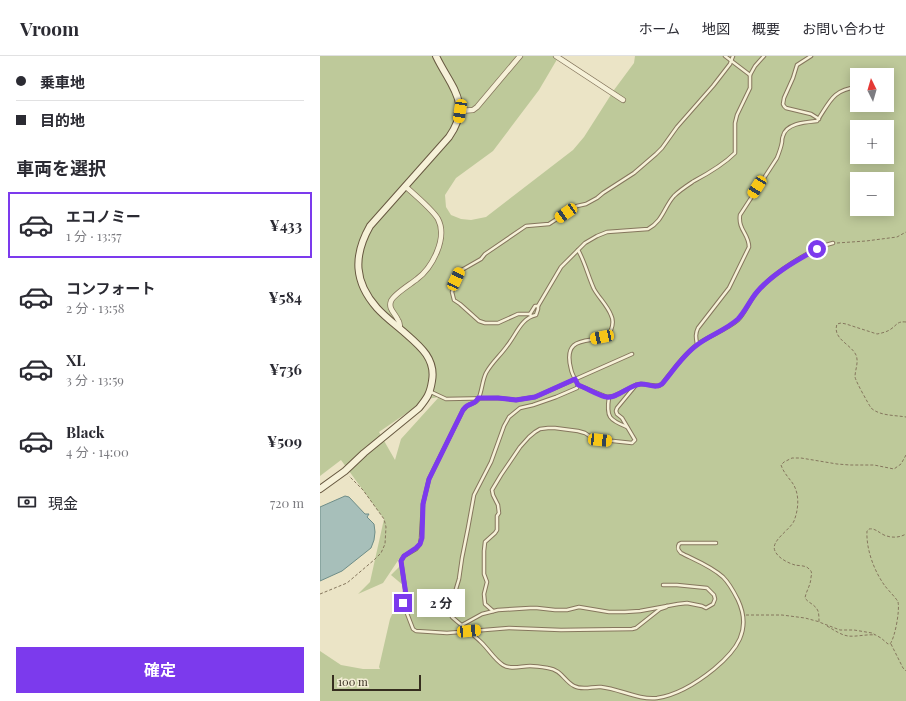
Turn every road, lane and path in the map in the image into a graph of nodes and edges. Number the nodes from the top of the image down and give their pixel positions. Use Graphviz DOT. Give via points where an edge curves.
graph roads {
  1 [pos="436,56"];
  2 [pos="520,56"];
  3 [pos="556,56"];
  4 [pos="725,56"];
  5 [pos="733,56"];
  6 [pos="764,56"];
  7 [pos="811,56"];
  8 [pos="731,61"];
  9 [pos="750,75"];
  10 [pos="850,88"];
  11 [pos="623,100"];
  12 [pos="460,111"];
  13 [pos="819,119"];
  14 [pos="405,186"];
  15 [pos="906,232"];
  16 [pos="833,243"];
  17 [pos="578,250"];
  18 [pos="538,306"];
  19 [pos="531,315"];
  20 [pos="906,322"];
  21 [pos="400,329"];
  22 [pos="697,344"];
  23 [pos="632,354"];
  24 [pos="575,379"];
  25 [pos="578,385"];
  26 [pos="636,385"];
  27 [pos="430,392"];
  28 [pos="609,397"];
  29 [pos="478,398"];
  30 [pos="906,417"];
  31 [pos="627,427"];
  32 [pos="906,455"];
  33 [pos="345,471"];
  34 [pos="320,489"];
  35 [pos="906,534"];
  36 [pos="716,543"];
  37 [pos="663,585"];
  38 [pos="320,594"];
  39 [pos="667,606"];
  40 [pos="494,611"];
  41 [pos="744,615"];
  42 [pos="820,622"];
  43 [pos="823,624"];
  44 [pos="462,625"];
  45 [pos="469,631"];
  46 [pos="876,635"];
  47 [pos="891,643"];
  48 [pos="906,671"];
  1 -- 12 [label="street" via="458,96"];
  2 -- 12 [label="street" via="477,107 473,110"];
  3 -- 11 [label="street"];
  4 -- 8 [label="lane"];
  5 -- 8 [label="lane"];
  6 -- 9 [label="lane"];
  7 -- 13 [label="lane" via="797,65 783,104 786,108 811,114"];
  8 -- 9 [label="lane"];
  8 -- 19 [label="lane" via="662,148 634,173 597,198 578,206 549,224 526,226 460,271 452,292 454,300 479,321 498,323 518,314"];
  9 -- 17 [label="lane" via="750,88 735,124 735,153 675,195 654,226 648,229 607,232 585,243"];
  10 -- 13 [label="lane" via="833,96"];
  12 -- 14 [label="street" via="455,128 449,137"];
  13 -- 22 [label="lane" via="800,123 785,131 777,158 740,215 740,225 749,247 729,288 698,328"];
  14 -- 21 [label="street" via="370,226 363,237 358,259 360,277 366,293 377,308"];
  14 -- 21 [label="street" via="438,218 441,236 438,249 426,272 391,300 390,307 399,320"];
  15 -- 16 [label="path" via="897,237"];
  16 -- 22 [label="lane" via="817,249 775,275 756,293 740,318"];
  17 -- 18 [label="lane" via="561,267"];
  17 -- 24 [label="lane" via="594,288 612,316 613,323 608,335 578,342 572,346 570,362"];
  18 -- 19 [label="lane" via="535,306"];
  18 -- 19 [label="lane" via="537,314"];
  19 -- 29 [label="lane" via="493,361 485,374"];
  20 -- 30 [label="path" via="899,322 891,329 877,334 841,323 837,324 836,329 838,335 857,356 855,378 871,408 882,414"];
  21 -- 27 [label="street" via="418,344 430,361 433,377"];
  22 -- 26 [label="lane" via="662,384"];
  23 -- 24 [label="lane"];
  24 -- 25 [label="lane"];
  24 -- 29 [label="lane" via="535,397 516,400"];
  25 -- 28 [label="lane"];
  25 -- 44 [label="lane" via="574,390 520,408 509,417 491,462 474,495 459,579 450,609 452,617"];
  26 -- 28 [label="lane"];
  26 -- 31 [label="lane" via="616,411"];
  27 -- 29 [label="lane" via="446,399"];
  27 -- 33 [label="street" via="419,408"];
  28 -- 31 [label="lane" via="609,417"];
  29 -- 45 [label="lane" via="463,410 434,467 423,504 420,544 401,561 406,595 403,603 413,629 447,633"];
  31 -- 40 [label="lane" via="635,440 632,443 594,440 578,431 540,429 515,455 492,490 499,509 497,530 485,542 484,574 487,582 484,594 485,604"];
  32 -- 42 [label="path" via="894,469 801,458 792,458 781,465 795,486 797,505 793,522 778,538 775,551 788,562 810,569 811,582 805,598 817,609"];
  33 -- 34 [label="street"];
  33 -- 38 [label="path" via="363,490 384,520 385,544 381,553 347,583"];
  35 -- 47 [label="path" via="894,538 872,528 867,531 875,568 898,601 896,628"];
  36 -- 41 [label="lane" via="681,543 678,550 723,577 735,593"];
  37 -- 39 [label="lane" via="707,588 715,599 713,604 706,608 687,604"];
  39 -- 40 [label="lane" via="626,612 579,607 567,610 530,608"];
  39 -- 45 [label="lane" via="632,629 509,628"];
  40 -- 44 [label="lane" via="482,614"];
  41 -- 42 [label="path" via="782,615"];
  41 -- 45 [label="lane" via="744,630 740,641 721,664 690,686 658,698 600,687 578,688 551,668 508,667 499,662"];
  42 -- 43 [label="path"];
  43 -- 46 [label="path" via="840,630"];
  43 -- 46 [label="path" via="848,636"];
  44 -- 45 [label="lane"];
  46 -- 47 [label="path" via="888,644"];
  47 -- 48 [label="path"];
}
